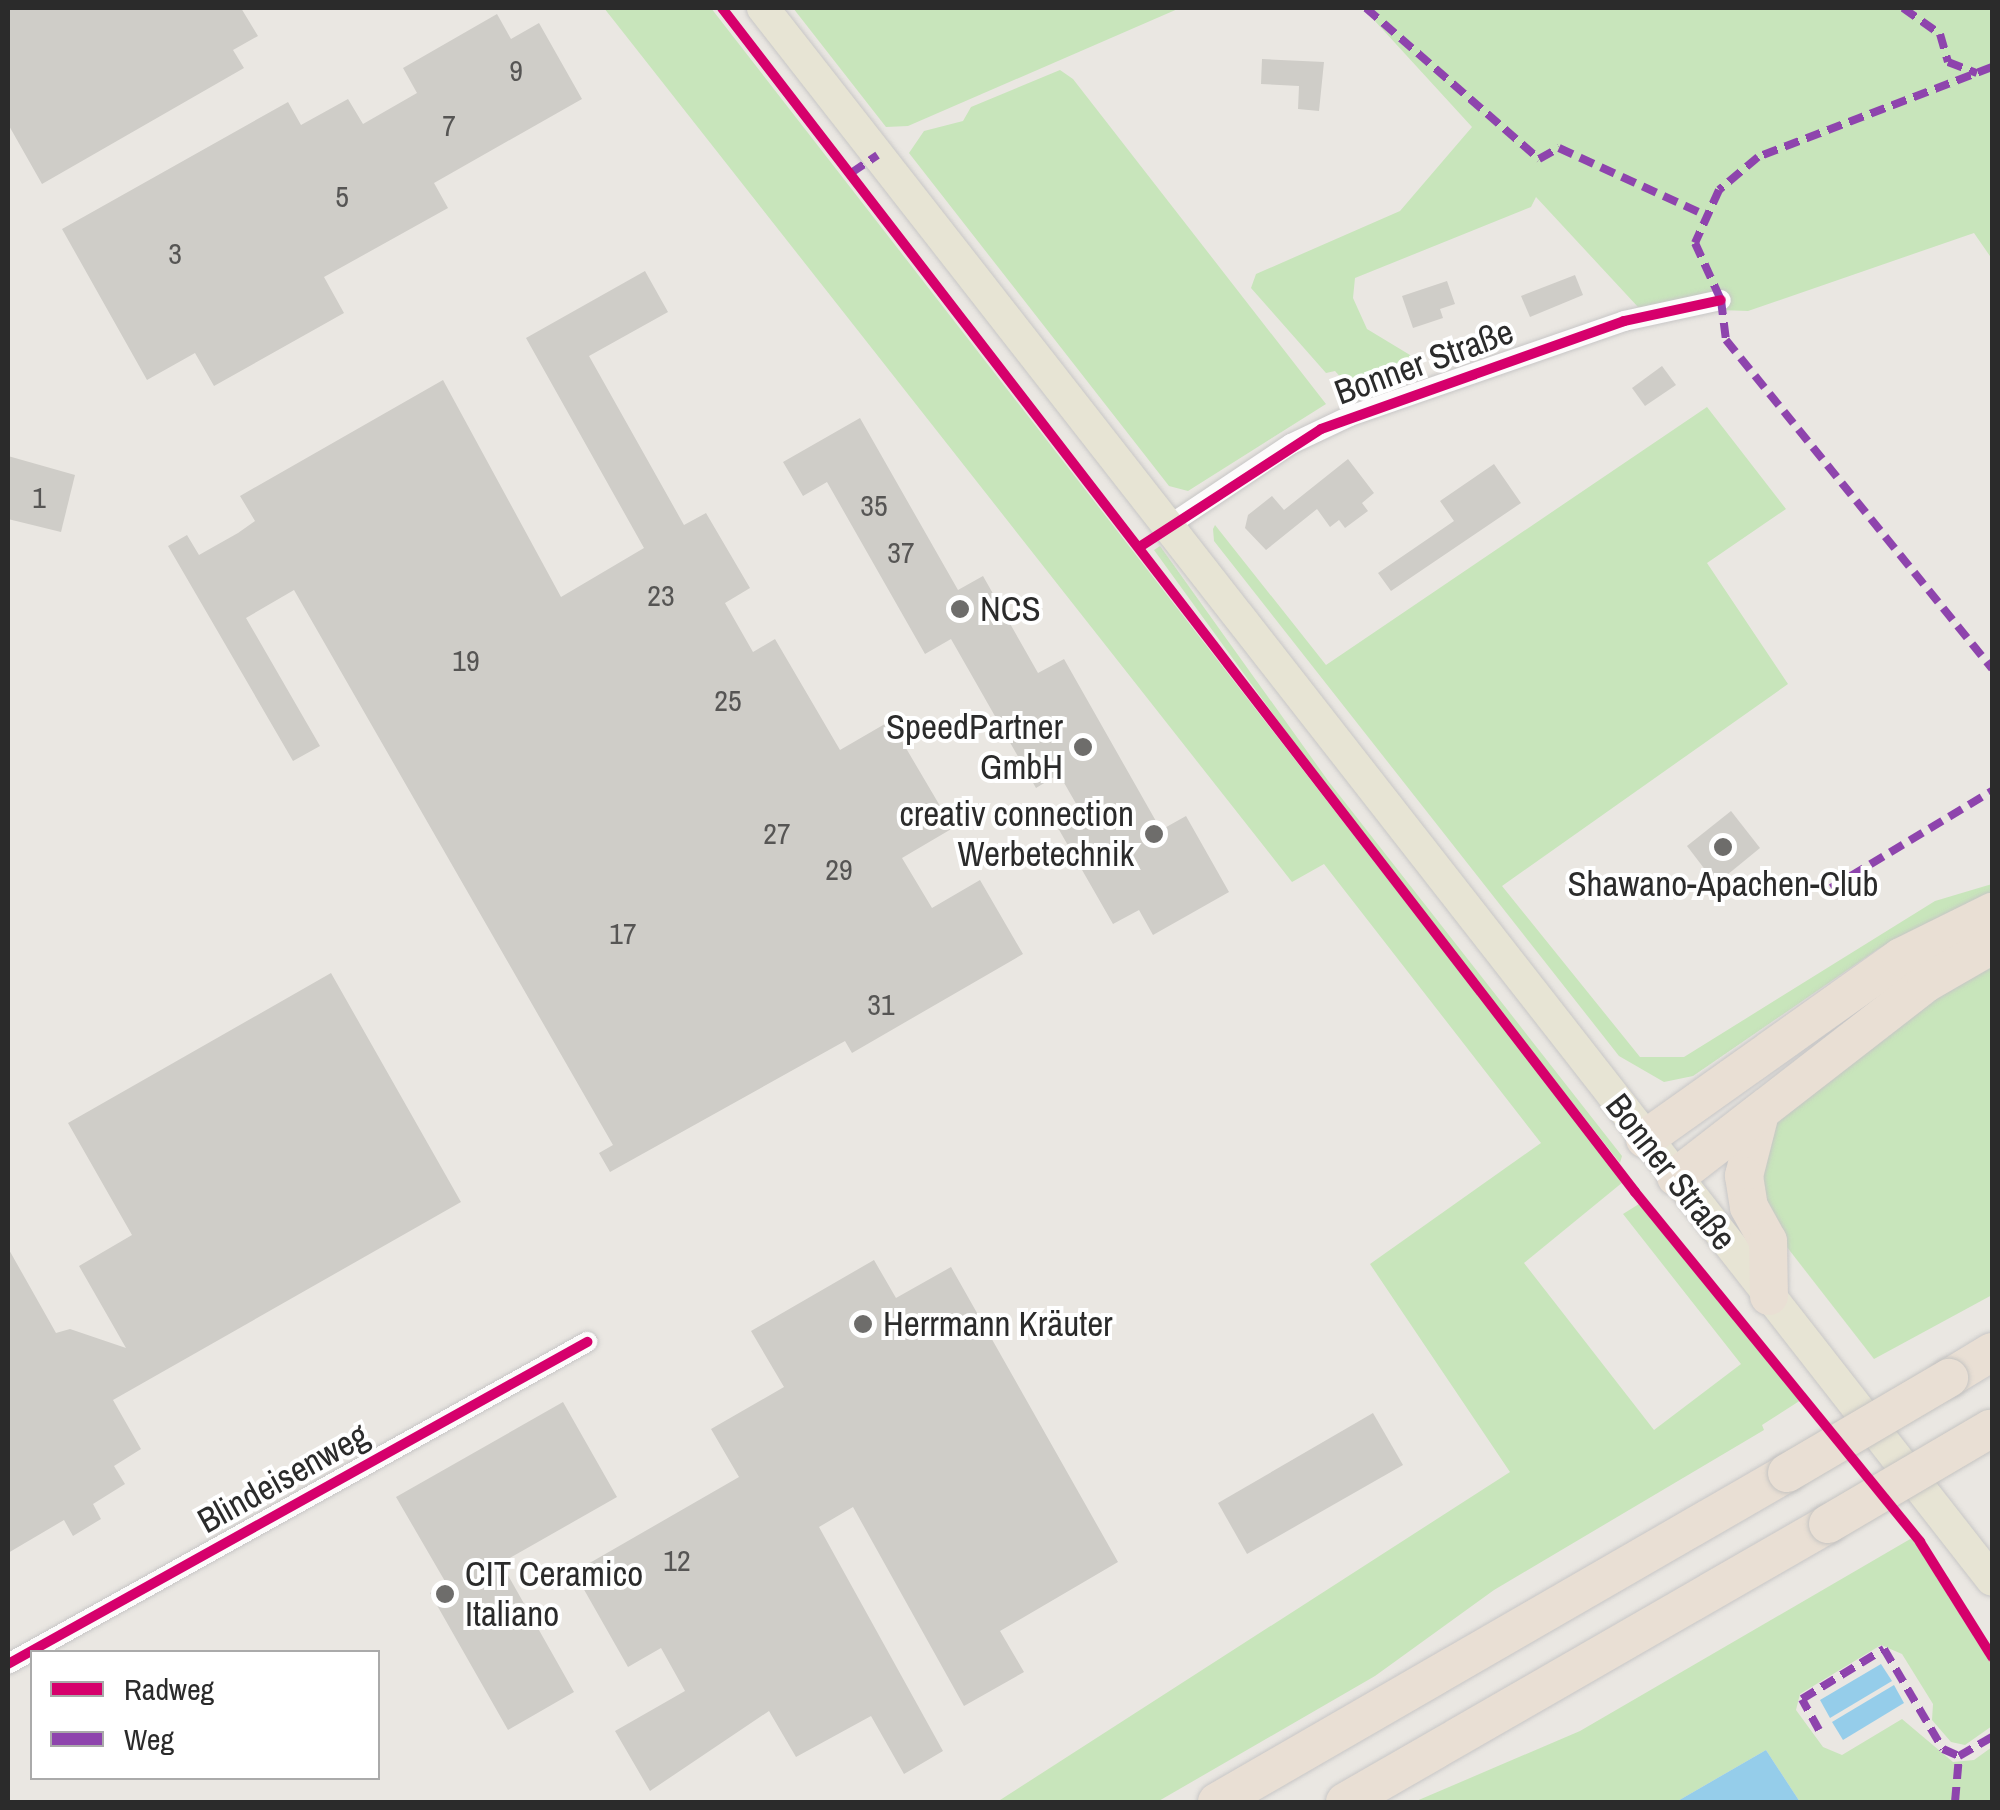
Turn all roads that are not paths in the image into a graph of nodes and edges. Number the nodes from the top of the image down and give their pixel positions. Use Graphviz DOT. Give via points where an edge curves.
graph roads {
  1 [pos="762,8"];
  2 [pos="1721,300"];
  3 [pos="1168,526"];
  4 [pos="1992,912"];
  5 [pos="1992,945"];
  6 [pos="1760,1113"];
  7 [pos="1645,1139"];
  8 [pos="1676,1177"];
  9 [pos="1769,1296"];
  10 [pos="587,1342"];
  11 [pos="1992,1352"];
  12 [pos="1992,1429"];
  13 [pos="1992,1580"];
  14 [pos="33,1650"];
  15 [pos="30,1652"];
  16 [pos="8,1664"];
  17 [pos="1217,1802"];
  18 [pos="1345,1802"];
  1 -- 3 [label="main road, Bonner Straße"];
  2 -- 3 [label="street, Bonner Straße" via="1624,321 1350,416 1290,444"];
  3 -- 7 [label="main road, Bonner Straße"];
  4 -- 7 [label="highway" via="1901,956"];
  5 -- 6 [label="highway" via="1926,983"];
  6 -- 8 [label="highway"];
  6 -- 9 [label="highway" via="1744,1176 1749,1207 1768,1242"];
  7 -- 8 [label="main road, Bonner Straße"];
  8 -- 9 [label="main road, Bonner Straße"];
  9 -- 13 [label="main road, Bonner Straße"];
  10 -- 14 [label="street, Blindeisenweg"];
  11 -- 17 [label="highway, bridge"];
  12 -- 18 [label="highway, bridge"];
  15 -- 16 [label="street, Blindeisenweg"];
}
